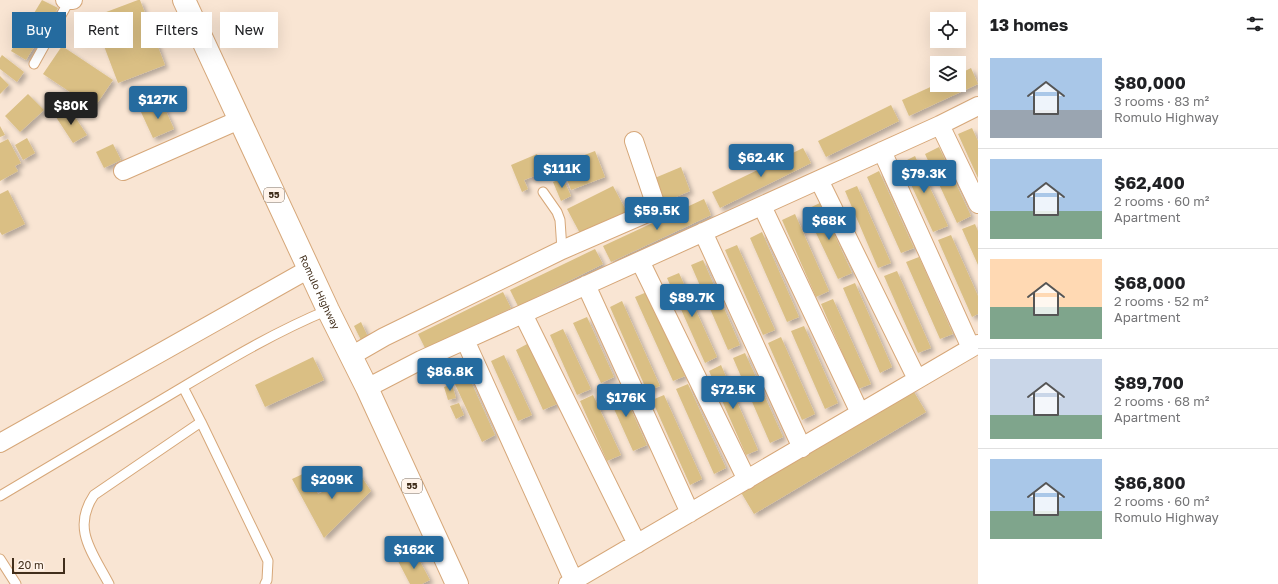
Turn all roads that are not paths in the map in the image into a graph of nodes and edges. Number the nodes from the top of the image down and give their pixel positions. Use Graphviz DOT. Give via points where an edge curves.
graph roads {
  1 [pos="69,0"];
  2 [pos="184,0"];
  3 [pos="34,64"];
  4 [pos="978,106"];
  5 [pos="240,120"];
  6 [pos="940,125"];
  7 [pos="634,141"];
  8 [pos="882,151"];
  9 [pos="124,171"];
  10 [pos="819,180"];
  11 [pos="543,192"];
  12 [pos="978,204"];
  13 [pos="762,206"];
  14 [pos="703,232"];
  15 [pos="562,250"];
  16 [pos="640,261"];
  17 [pos="309,269"];
  18 [pos="586,285"];
  19 [pos="328,310"];
  20 [pos="523,314"];
  21 [pos="465,340"];
  22 [pos="975,346"];
  23 [pos="351,356"];
  24 [pos="917,380"];
  25 [pos="183,387"];
  26 [pos="367,388"];
  27 [pos="860,413"];
  28 [pos="201,422"];
  29 [pos="0,443"];
  30 [pos="802,448"];
  31 [pos="747,480"];
  32 [pos="0,496"];
  33 [pos="690,513"];
  34 [pos="637,544"];
  35 [pos="0,559"];
  36 [pos="571,582"];
  37 [pos="16,584"];
  38 [pos="109,584"];
  39 [pos="265,584"];
  40 [pos="457,584"];
  1 -- 3 [label="lane"];
  2 -- 5 [label="highway, Romulo Highway / 55"];
  4 -- 6 [label="street"];
  5 -- 9 [label="street"];
  5 -- 17 [label="highway, Romulo Highway / 55"];
  6 -- 8 [label="street"];
  6 -- 12 [label="street"];
  7 -- 15 [label="street" via="655,202 654,210"];
  8 -- 10 [label="street"];
  8 -- 22 [label="street"];
  10 -- 13 [label="street"];
  10 -- 24 [label="street"];
  11 -- 15 [label="lane" via="560,220"];
  13 -- 14 [label="street"];
  13 -- 27 [label="street"];
  14 -- 16 [label="street"];
  14 -- 30 [label="street"];
  15 -- 23 [label="street" via="384,337"];
  16 -- 18 [label="street"];
  16 -- 31 [label="street"];
  17 -- 19 [label="highway, Romulo Highway / 55"];
  17 -- 29 [label="street"];
  18 -- 20 [label="street"];
  18 -- 33 [label="street"];
  19 -- 23 [label="highway, Romulo Highway / 55"];
  19 -- 25 [label="lane" via="250,348"];
  20 -- 21 [label="street"];
  20 -- 34 [label="street"];
  21 -- 26 [label="street"];
  21 -- 36 [label="street"];
  22 -- 24 [label="street"];
  23 -- 26 [label="highway, Romulo Highway / 55"];
  24 -- 27 [label="street"];
  25 -- 28 [label="lane"];
  25 -- 32 [label="lane"];
  26 -- 40 [label="highway, Romulo Highway / 55"];
  27 -- 30 [label="street"];
  28 -- 38 [label="lane" via="94,495 88,504 83,526 85,539"];
  28 -- 39 [label="lane" via="268,561"];
  30 -- 31 [label="street"];
  31 -- 33 [label="street"];
  33 -- 34 [label="street"];
  34 -- 36 [label="street"];
  35 -- 37 [label="lane"];
}
